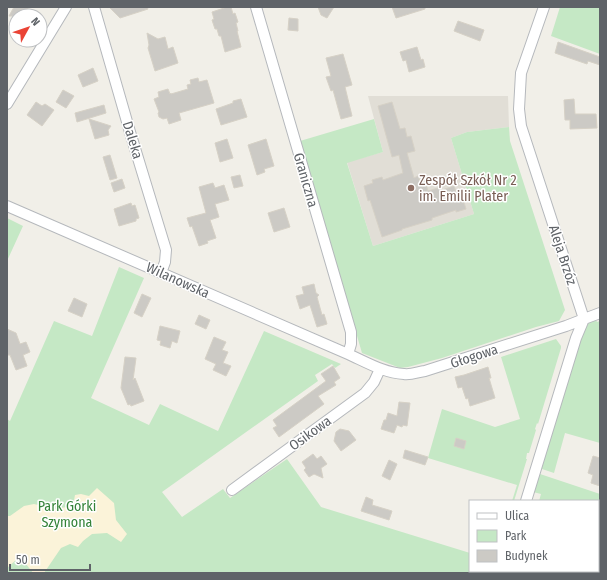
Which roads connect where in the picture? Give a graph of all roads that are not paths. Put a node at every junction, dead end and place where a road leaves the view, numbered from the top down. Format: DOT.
graph roads {
  1 [pos="66,7"];
  2 [pos="94,7"];
  3 [pos="256,7"];
  4 [pos="544,7"];
  5 [pos="7,104"];
  6 [pos="7,206"];
  7 [pos="161,273"];
  8 [pos="600,313"];
  9 [pos="584,319"];
  10 [pos="348,354"];
  11 [pos="380,369"];
  12 [pos="232,490"];
  13 [pos="526,500"];
  1 -- 5 [label="street"];
  2 -- 7 [label="street, Daleka"];
  3 -- 10 [label="street, Graniczna"];
  4 -- 9 [label="street, Aleja Brzóz"];
  6 -- 7 [label="street, Wilanowska"];
  7 -- 10 [label="street, Wilanowska"];
  8 -- 9 [label="street, Głogowa"];
  9 -- 11 [label="street, Głogowa"];
  9 -- 13 [label="street"];
  10 -- 11 [label="street, Głogowa"];
  11 -- 12 [label="street, Osikowa"];
}
